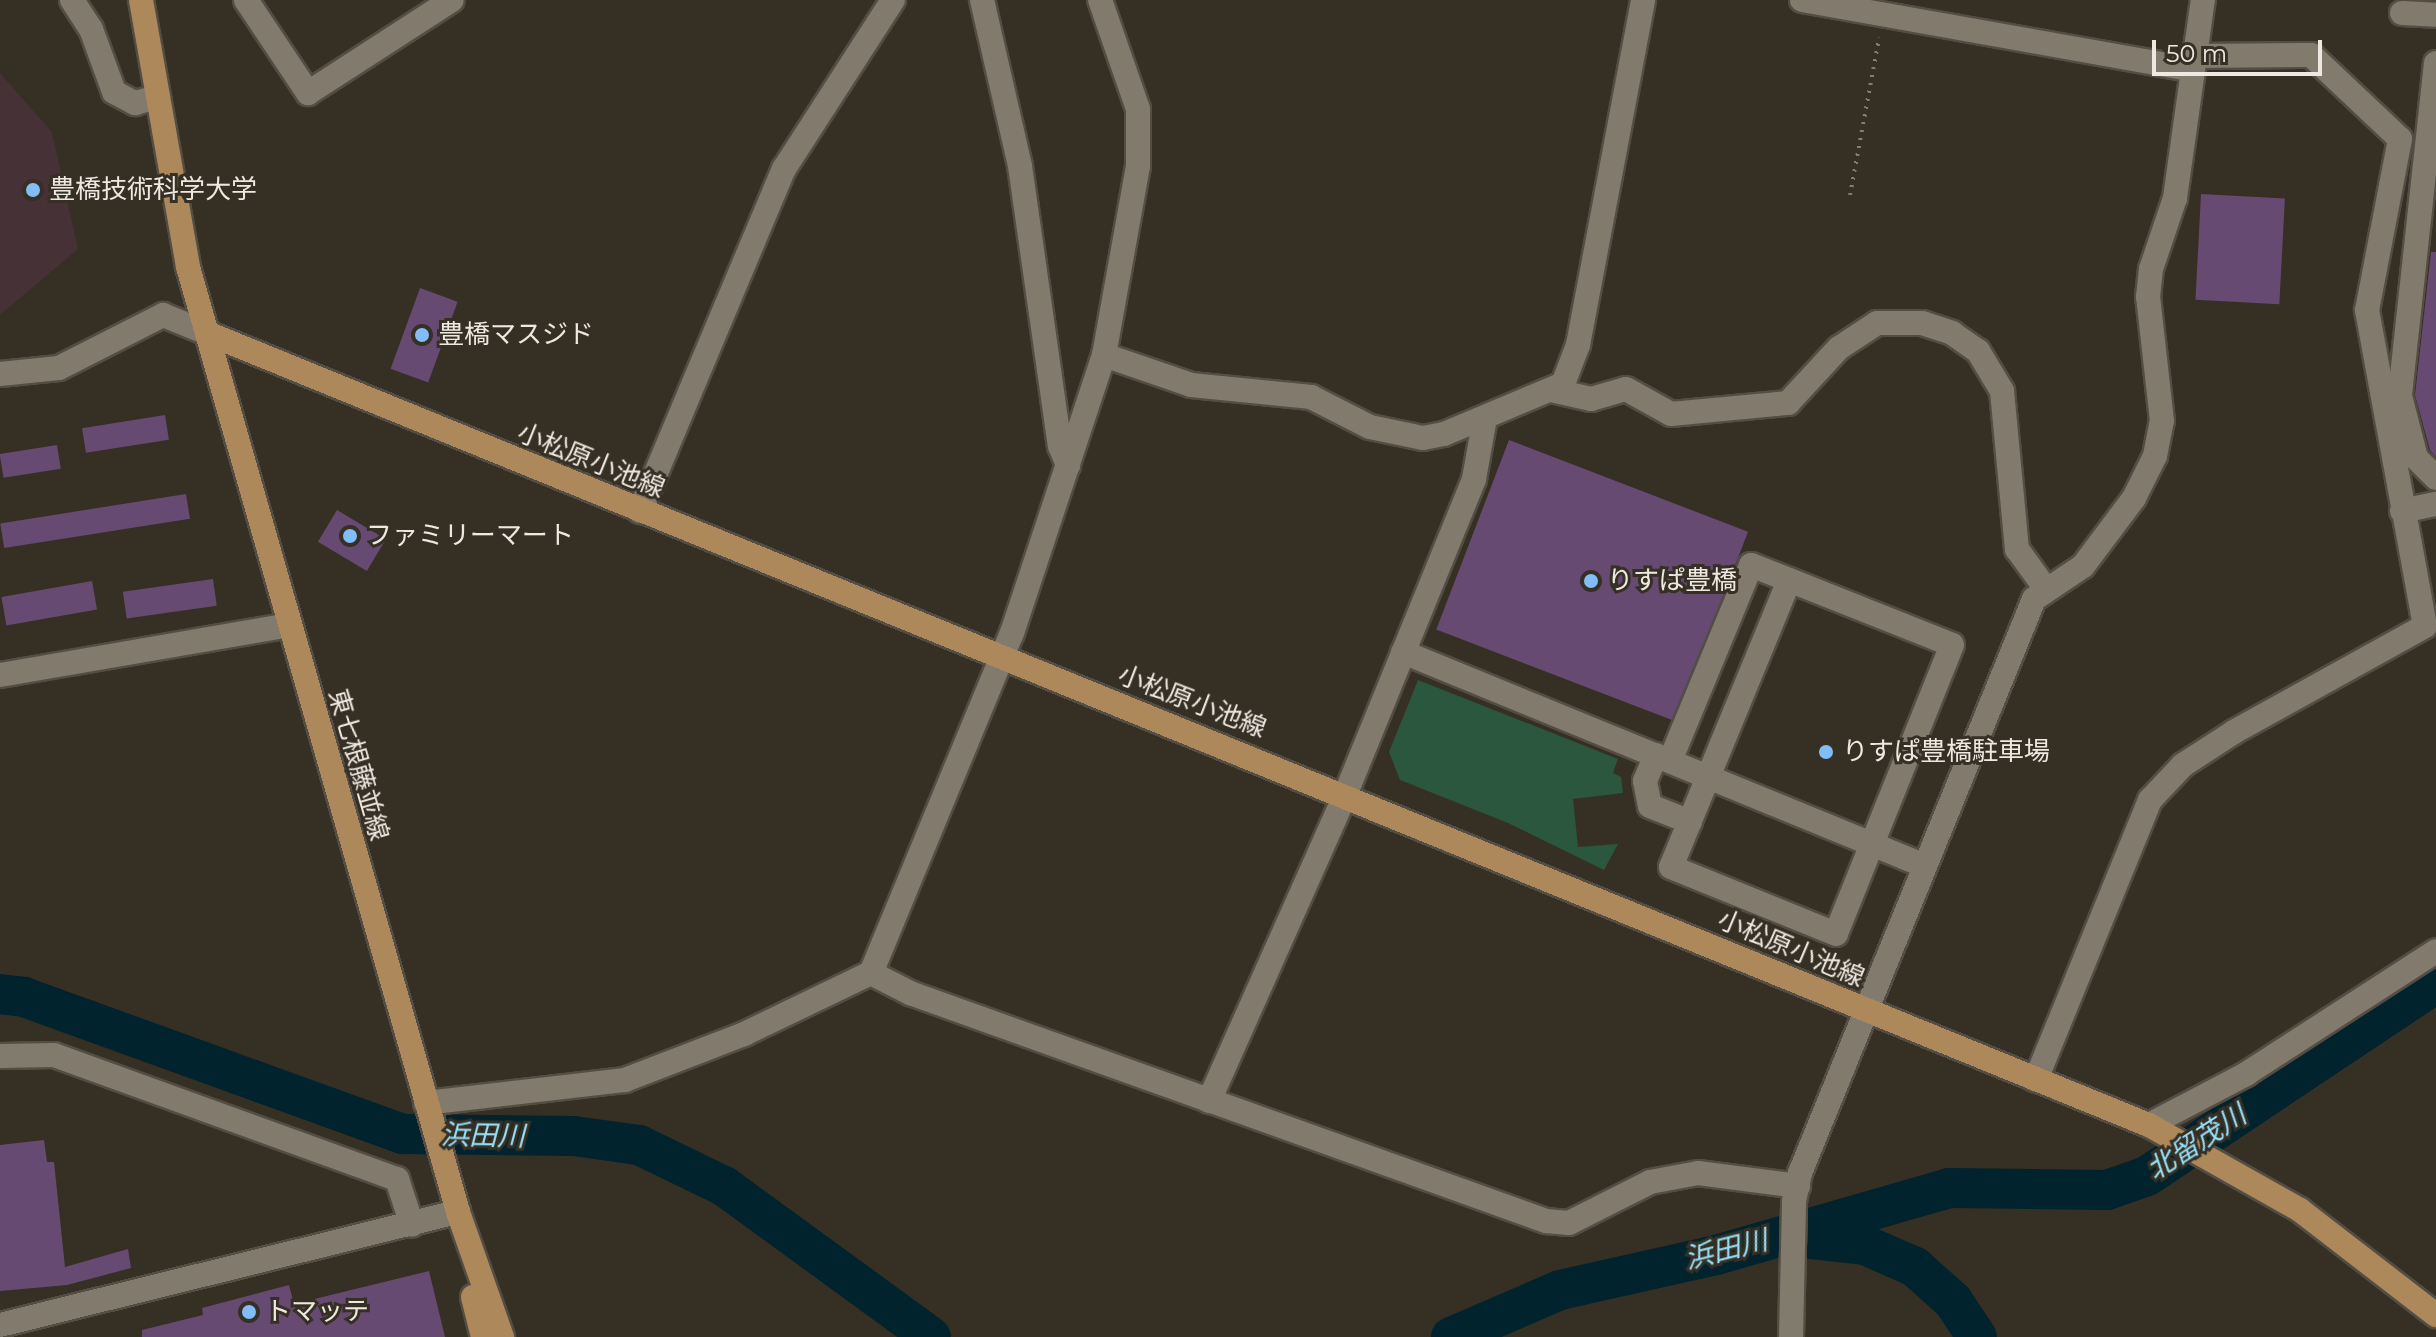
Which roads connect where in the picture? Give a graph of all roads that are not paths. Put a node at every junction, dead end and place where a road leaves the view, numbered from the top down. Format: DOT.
graph roads {
  1 [pos="72,0"];
  2 [pos="141,0"];
  3 [pos="246,0"];
  4 [pos="452,0"];
  5 [pos="893,0"];
  6 [pos="982,0"];
  7 [pos="1100,0"];
  8 [pos="1643,0"];
  9 [pos="1802,0"];
  10 [pos="2203,0"];
  11 [pos="1884,8"];
  12 [pos="2402,13"];
  13 [pos="2436,15"];
  14 [pos="2196,56"];
  15 [pos="2436,63"];
  16 [pos="158,97"];
  17 [pos="2433,99"];
  18 [pos="207,333"];
  19 [pos="1104,355"];
  20 [pos="0,374"];
  21 [pos="1551,390"];
  22 [pos="1485,418"];
  23 [pos="1068,465"];
  24 [pos="2436,478"];
  25 [pos="2436,504"];
  26 [pos="640,511"];
  27 [pos="2402,511"];
  28 [pos="1789,580"];
  29 [pos="2046,589"];
  30 [pos="2432,623"];
  31 [pos="289,625"];
  32 [pos="1403,652"];
  33 [pos="1001,657"];
  34 [pos="0,675"];
  35 [pos="1663,758"];
  36 [pos="1708,777"];
  37 [pos="1346,793"];
  38 [pos="1690,822"];
  39 [pos="1873,844"];
  40 [pos="1925,866"];
  41 [pos="2436,951"];
  42 [pos="871,973"];
  43 [pos="1866,1011"];
  44 [pos="0,1056"];
  45 [pos="2036,1080"];
  46 [pos="1209,1101"];
  47 [pos="426,1103"];
  48 [pos="2156,1129"];
  49 [pos="1796,1194"];
  50 [pos="458,1212"];
  51 [pos="412,1225"];
  52 [pos="2436,1315"];
  53 [pos="0,1325"];
  54 [pos="483,1337"];
  55 [pos="502,1337"];
  56 [pos="1791,1337"];
  1 -- 16 [label="street"];
  2 -- 16 [label="main road"];
  3 -- 4 [label="street"];
  5 -- 26 [label="street"];
  6 -- 23 [label="street"];
  7 -- 19 [label="street"];
  8 -- 21 [label="street"];
  9 -- 11 [label="street"];
  10 -- 14 [label="street"];
  11 -- 14 [label="street"];
  12 -- 13 [label="street"];
  14 -- 27 [label="street"];
  14 -- 29 [label="street"];
  15 -- 17 [label="street"];
  16 -- 18 [label="main road"];
  17 -- 24 [label="street"];
  18 -- 20 [label="street"];
  18 -- 26 [label="main road, 小松原小池線"];
  18 -- 31 [label="main road, 東七根藤並線"];
  19 -- 22 [label="street"];
  19 -- 23 [label="street"];
  21 -- 22 [label="street"];
  21 -- 29 [label="street"];
  22 -- 32 [label="street"];
  23 -- 33 [label="street"];
  25 -- 27 [label="street"];
  26 -- 33 [label="main road, 小松原小池線"];
  27 -- 30 [label="street"];
  28 -- 35 [label="street"];
  28 -- 36 [label="street"];
  28 -- 39 [label="street"];
  29 -- 40 [label="street"];
  30 -- 45 [label="street"];
  31 -- 34 [label="street"];
  31 -- 47 [label="main road, 東七根藤並線"];
  32 -- 35 [label="street"];
  32 -- 37 [label="street"];
  33 -- 37 [label="main road, 小松原小池線"];
  33 -- 42 [label="street"];
  35 -- 36 [label="street"];
  35 -- 38 [label="street"];
  36 -- 38 [label="street"];
  36 -- 39 [label="street"];
  37 -- 43 [label="main road, 小松原小池線"];
  37 -- 46 [label="street"];
  38 -- 39 [label="street"];
  39 -- 40 [label="street"];
  40 -- 43 [label="street"];
  41 -- 48 [label="street"];
  42 -- 46 [label="street"];
  42 -- 47 [label="street"];
  43 -- 45 [label="main road, 小松原小池線"];
  43 -- 49 [label="street"];
  44 -- 51 [label="street"];
  45 -- 48 [label="main road, 小松原小池線"];
  46 -- 49 [label="street"];
  47 -- 50 [label="main road, 東七根藤並線"];
  48 -- 52 [label="main road, 小松原小池線"];
  49 -- 56 [label="street"];
  50 -- 51 [label="street"];
  50 -- 54 [label="main road, 東七根藤並線"];
  50 -- 55 [label="main road, 東七根藤並線"];
  51 -- 53 [label="street"];
}
